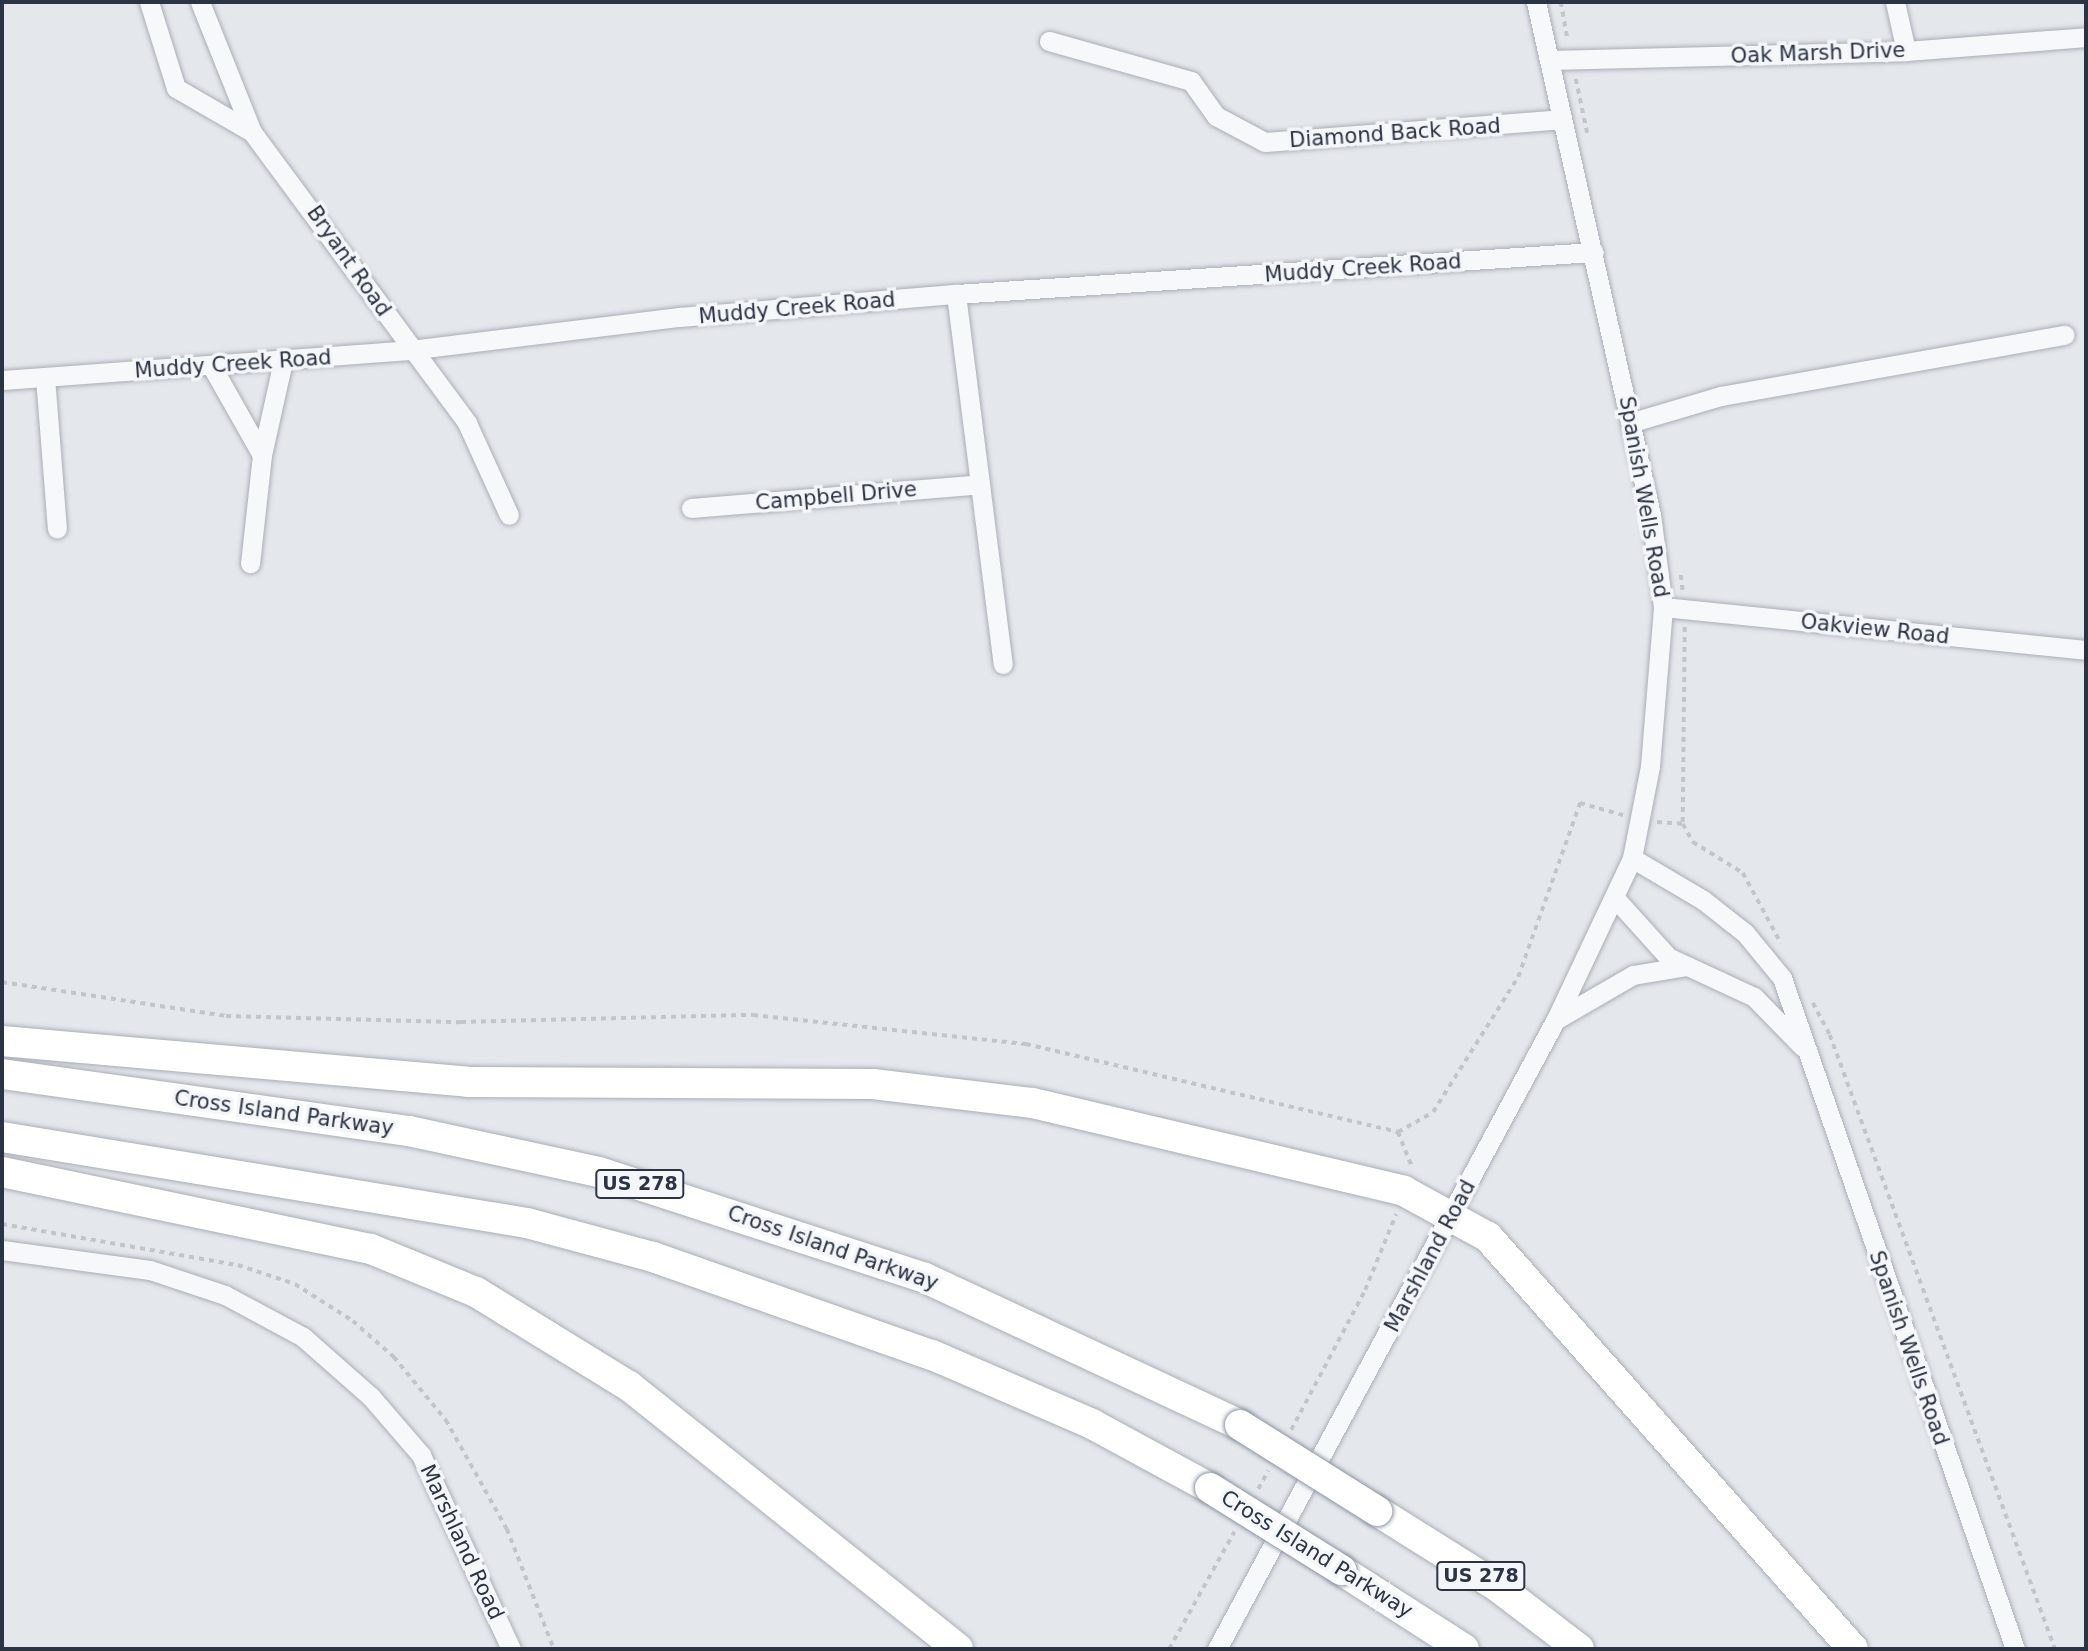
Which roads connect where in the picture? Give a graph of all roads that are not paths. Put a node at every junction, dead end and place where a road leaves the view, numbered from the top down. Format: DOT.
graph roads {
  1 [pos="149,2"];
  2 [pos="200,2"];
  3 [pos="1536,2"];
  4 [pos="1895,2"];
  5 [pos="2086,37"];
  6 [pos="1049,41"];
  7 [pos="1906,51"];
  8 [pos="1549,60"];
  9 [pos="1561,119"];
  10 [pos="252,132"];
  11 [pos="1594,253"];
  12 [pos="956,294"];
  13 [pos="2065,335"];
  14 [pos="410,350"];
  15 [pos="283,361"];
  16 [pos="211,365"];
  17 [pos="45,377"];
  18 [pos="2,380"];
  19 [pos="1633,422"];
  20 [pos="262,454"];
  21 [pos="980,484"];
  22 [pos="691,508"];
  23 [pos="509,515"];
  24 [pos="57,529"];
  25 [pos="250,563"];
  26 [pos="1663,607"];
  27 [pos="2086,650"];
  28 [pos="1003,664"];
  29 [pos="1632,858"];
  30 [pos="1614,897"];
  31 [pos="1687,966"];
  32 [pos="1556,1019"];
  33 [pos="2,1041"];
  34 [pos="1803,1047"];
  35 [pos="2,1074"];
  36 [pos="2,1137"];
  37 [pos="2,1172"];
  38 [pos="1452,1215"];
  39 [pos="2,1250"];
  40 [pos="511,1649"];
  41 [pos="958,1649"];
  42 [pos="1217,1649"];
  43 [pos="1464,1649"];
  44 [pos="1579,1649"];
  45 [pos="1853,1649"];
  46 [pos="2015,1649"];
  1 -- 10 [label="street"];
  2 -- 10 [label="street, Bryant Road"];
  3 -- 8 [label="street, Spanish Wells Road"];
  4 -- 7 [label="street"];
  5 -- 7 [label="street, Oak Marsh Drive"];
  6 -- 9 [label="street, Diamond Back Road"];
  7 -- 8 [label="street, Oak Marsh Drive"];
  8 -- 9 [label="street, Spanish Wells Road"];
  9 -- 11 [label="street, Spanish Wells Road"];
  10 -- 14 [label="street, Bryant Road"];
  11 -- 12 [label="street, Muddy Creek Road"];
  11 -- 19 [label="street, Spanish Wells Road"];
  12 -- 14 [label="street, Muddy Creek Road"];
  12 -- 21 [label="street"];
  13 -- 19 [label="street"];
  14 -- 15 [label="street, Muddy Creek Road"];
  14 -- 23 [label="street, Bryant Road"];
  15 -- 16 [label="street, Muddy Creek Road"];
  15 -- 20 [label="street"];
  16 -- 17 [label="street, Muddy Creek Road"];
  16 -- 20 [label="street"];
  17 -- 18 [label="street, Muddy Creek Road"];
  17 -- 24 [label="street"];
  19 -- 26 [label="street, Spanish Wells Road"];
  20 -- 25 [label="street"];
  21 -- 22 [label="street, Campbell Drive"];
  21 -- 28 [label="street"];
  26 -- 27 [label="street, Oakview Road"];
  26 -- 29 [label="street, Spanish Wells Road"];
  29 -- 30 [label="street, Marshland Road"];
  29 -- 34 [label="street, Spanish Wells Road"];
  30 -- 31 [label="street, Spanish Wells Road"];
  30 -- 32 [label="street, Marshland Road"];
  31 -- 32 [label="street"];
  31 -- 34 [label="street, Spanish Wells Road"];
  32 -- 38 [label="street, Marshland Road"];
  33 -- 38 [label="highway"];
  34 -- 46 [label="street, Spanish Wells Road"];
  35 -- 44 [label="highway, Cross Island Parkway / US 278, bridge"];
  36 -- 43 [label="highway, Cross Island Parkway / US 278, bridge"];
  37 -- 41 [label="highway"];
  38 -- 42 [label="street, Marshland Road"];
  38 -- 45 [label="highway"];
  39 -- 40 [label="street, Marshland Road"];
}
